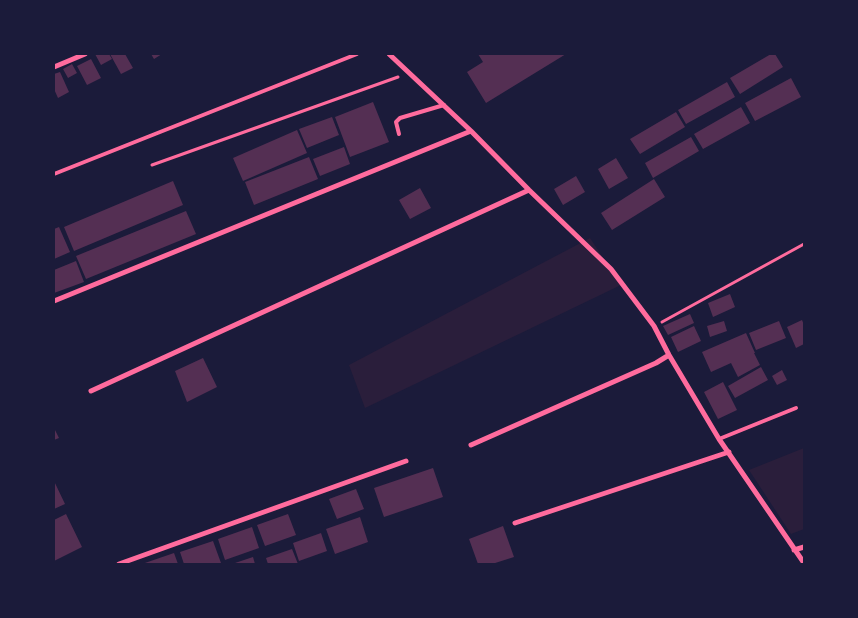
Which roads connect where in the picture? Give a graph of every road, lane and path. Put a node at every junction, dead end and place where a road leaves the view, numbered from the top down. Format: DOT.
graph roads {
  1 [pos="85,54"];
  2 [pos="358,54"];
  3 [pos="389,54"];
  4 [pos="54,67"];
  5 [pos="410,72"];
  6 [pos="444,105"];
  7 [pos="472,131"];
  8 [pos="399,134"];
  9 [pos="152,165"];
  10 [pos="54,174"];
  11 [pos="529,190"];
  12 [pos="804,244"];
  13 [pos="54,301"];
  14 [pos="654,326"];
  15 [pos="669,355"];
  16 [pos="91,391"];
  17 [pos="796,408"];
  18 [pos="719,439"];
  19 [pos="471,445"];
  20 [pos="729,452"];
  21 [pos="406,461"];
  22 [pos="515,523"];
  23 [pos="804,547"];
  24 [pos="794,550"];
  25 [pos="804,563"];
  26 [pos="119,564"];
  1 -- 4 [label="street"];
  2 -- 10 [label="lane"];
  3 -- 5 [label="street"];
  5 -- 6 [label="street"];
  5 -- 9 [label="path"];
  6 -- 7 [label="street"];
  6 -- 8 [label="lane"];
  7 -- 11 [label="street"];
  7 -- 13 [label="street"];
  11 -- 14 [label="street"];
  11 -- 16 [label="street"];
  12 -- 14 [label="path"];
  14 -- 15 [label="street"];
  15 -- 18 [label="street"];
  15 -- 19 [label="street"];
  17 -- 18 [label="lane"];
  18 -- 20 [label="street"];
  20 -- 22 [label="street"];
  20 -- 24 [label="street"];
  21 -- 26 [label="street"];
  23 -- 24 [label="street"];
  24 -- 25 [label="street"];
}
